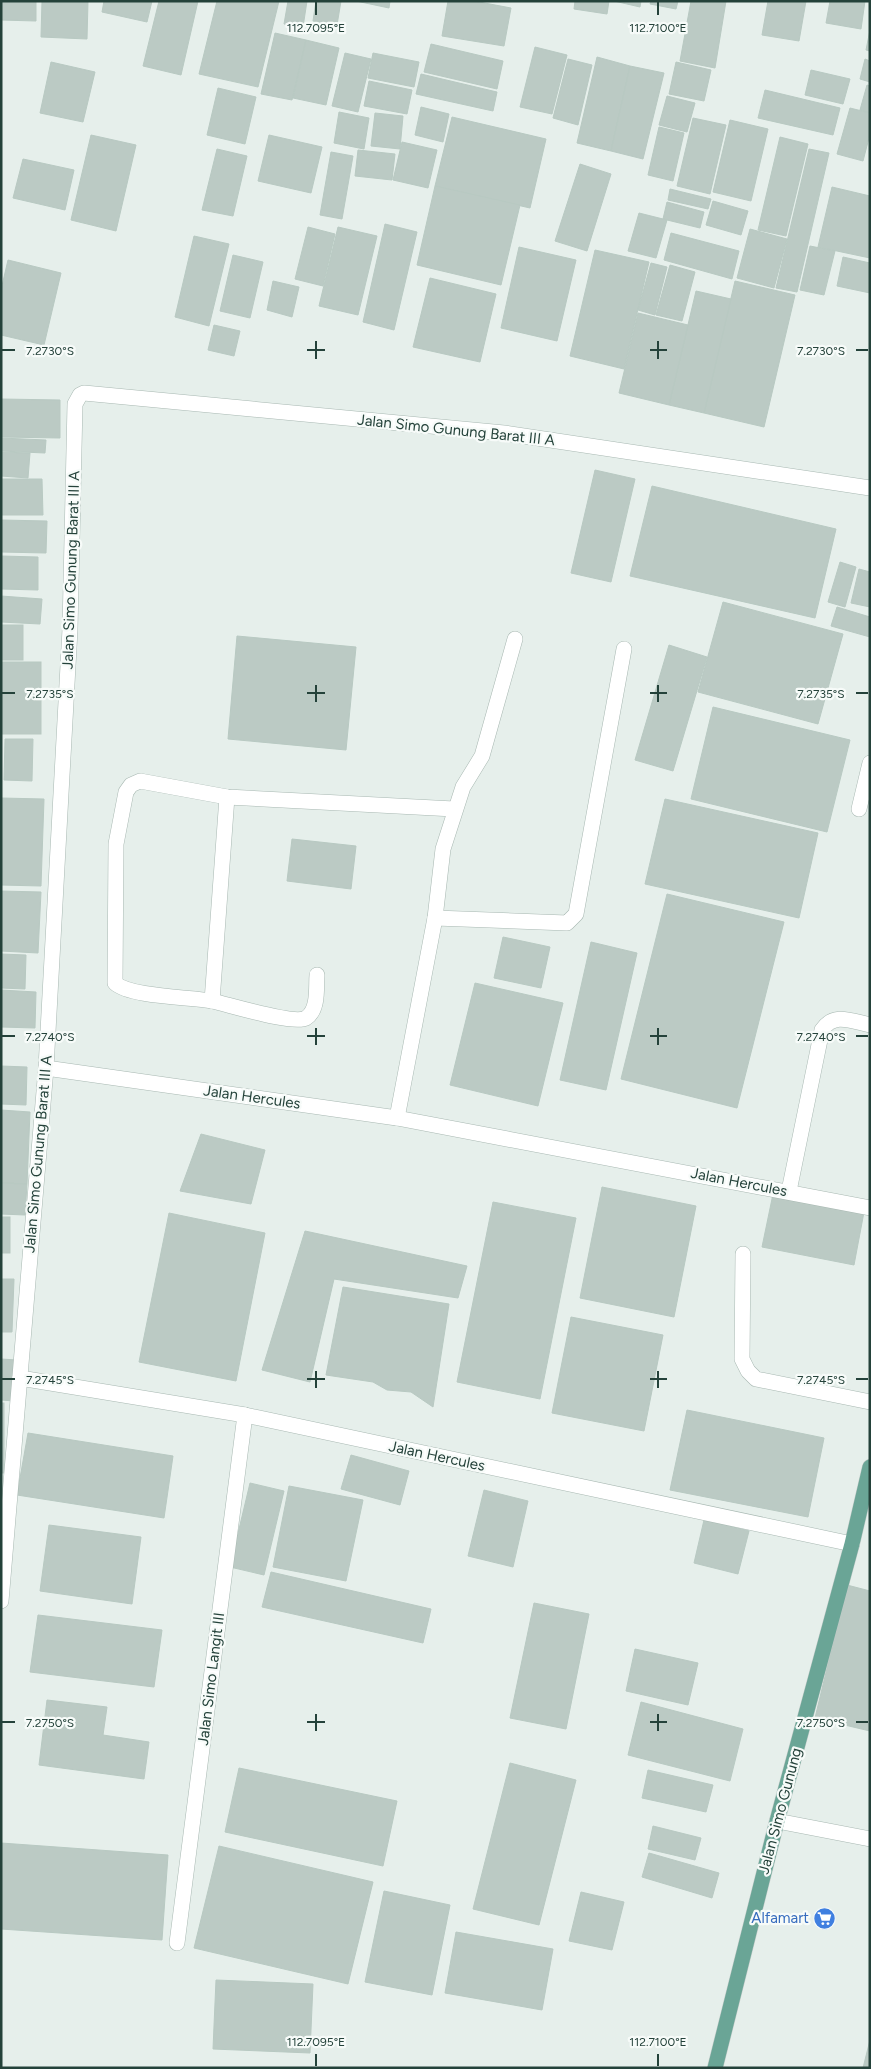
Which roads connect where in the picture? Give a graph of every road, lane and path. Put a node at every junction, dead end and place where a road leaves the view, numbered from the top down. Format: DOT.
graph roads {
  1 [pos="870,488"];
  2 [pos="515,639"];
  3 [pos="624,649"];
  4 [pos="870,763"];
  5 [pos="227,797"];
  6 [pos="454,809"];
  7 [pos="859,809"];
  8 [pos="435,918"];
  9 [pos="317,975"];
  10 [pos="212,1001"];
  11 [pos="870,1025"];
  12 [pos="46,1068"];
  13 [pos="398,1118"];
  14 [pos="789,1191"];
  15 [pos="870,1208"];
  16 [pos="743,1254"];
  17 [pos="20,1378"];
  18 [pos="870,1402"];
  19 [pos="245,1415"];
  20 [pos="870,1467"];
  21 [pos="852,1544"];
  22 [pos="1,1601"];
  23 [pos="777,1821"];
  24 [pos="870,1839"];
  25 [pos="177,1943"];
  26 [pos="715,2068"];
  1 -- 12 [label="street, Jalan Simo Gunung Barat III A"];
  2 -- 6 [label="street"];
  3 -- 8 [label="street"];
  4 -- 7 [label="street"];
  5 -- 6 [label="street"];
  5 -- 10 [label="street"];
  5 -- 10 [label="street"];
  6 -- 8 [label="street"];
  8 -- 13 [label="street"];
  9 -- 10 [label="street"];
  11 -- 14 [label="street"];
  12 -- 13 [label="street, Jalan Hercules"];
  12 -- 17 [label="street, Jalan Simo Gunung Barat III A"];
  13 -- 14 [label="street, Jalan Hercules"];
  14 -- 15 [label="street, Jalan Hercules"];
  16 -- 18 [label="street"];
  17 -- 19 [label="street, Jalan Hercules"];
  17 -- 22 [label="street, Jalan Simo Gunung Barat III A"];
  19 -- 21 [label="street, Jalan Hercules"];
  19 -- 25 [label="street, Jalan Simo Langit III"];
  20 -- 21 [label="main road, Jalan Simo Gunung"];
  21 -- 23 [label="main road, Jalan Simo Gunung"];
  23 -- 24 [label="street"];
  23 -- 26 [label="main road, Jalan Simo Gunung"];
}
